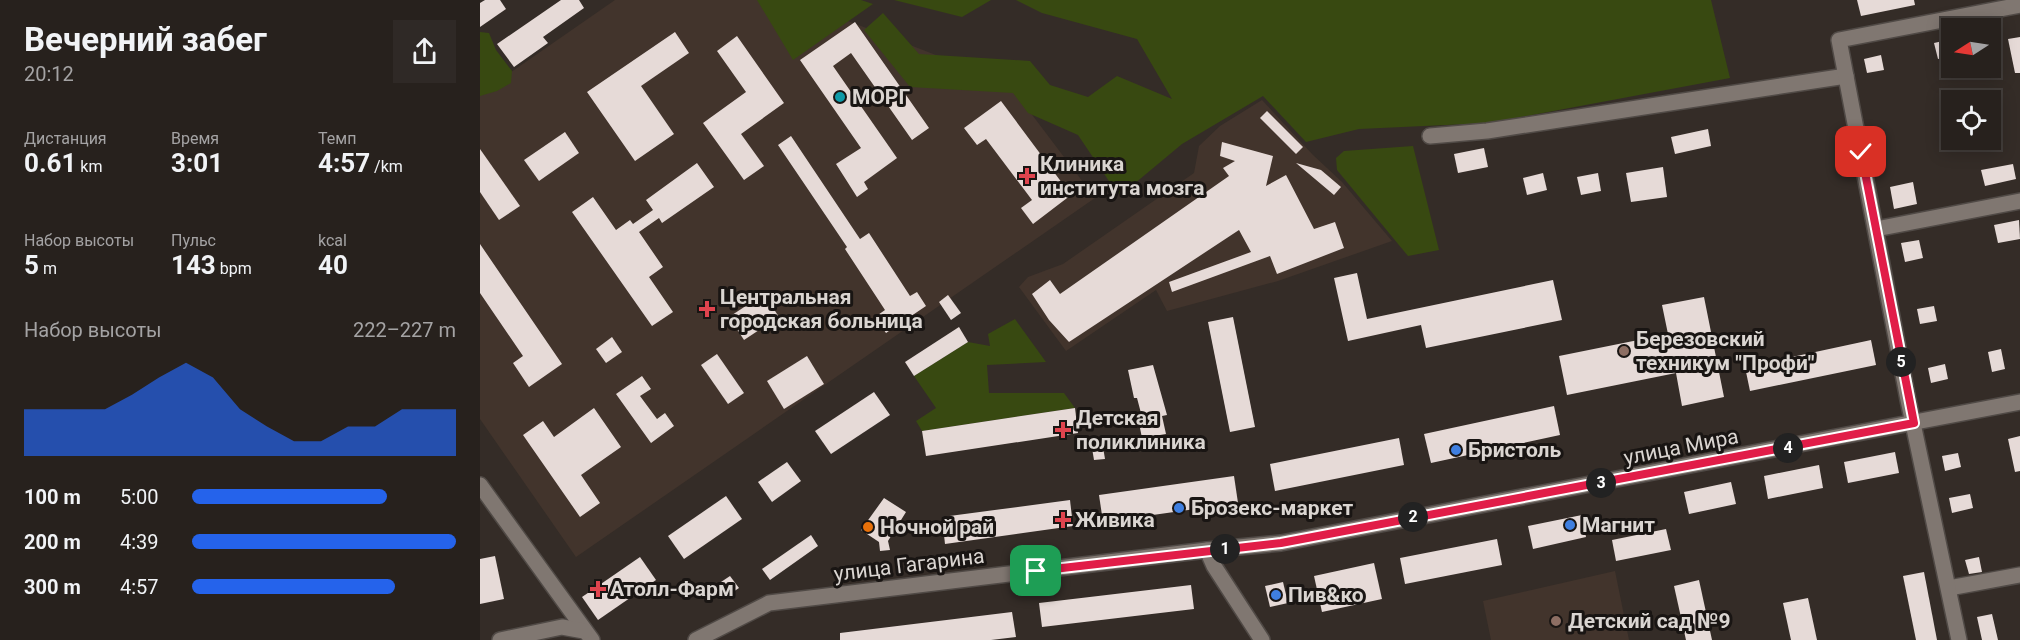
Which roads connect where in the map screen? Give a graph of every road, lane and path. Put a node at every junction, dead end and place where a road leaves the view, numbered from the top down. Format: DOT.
graph roads {
  1 [pos="2020,5"];
  2 [pos="1846,76"];
  3 [pos="1430,136"];
  4 [pos="2020,201"];
  5 [pos="1876,229"];
  6 [pos="2020,402"];
  7 [pos="1914,423"];
  8 [pos="480,485"];
  9 [pos="1207,550"];
  10 [pos="2020,575"];
  11 [pos="1949,588"];
  12 [pos="588,635"];
  13 [pos="500,640"];
  14 [pos="696,640"];
  15 [pos="1262,640"];
  16 [pos="1959,640"];
  1 -- 2 [label="street"];
  2 -- 3 [label="street"];
  2 -- 5 [label="street"];
  4 -- 5 [label="street"];
  5 -- 7 [label="street"];
  6 -- 7 [label="street, улица Мира"];
  7 -- 9 [label="street, улица Мира"];
  7 -- 11 [label="street"];
  8 -- 12 [label="street"];
  9 -- 14 [label="street, улица Гагарина"];
  9 -- 15 [label="street"];
  10 -- 11 [label="street"];
  11 -- 16 [label="street"];
  12 -- 13 [label="street"];
}
